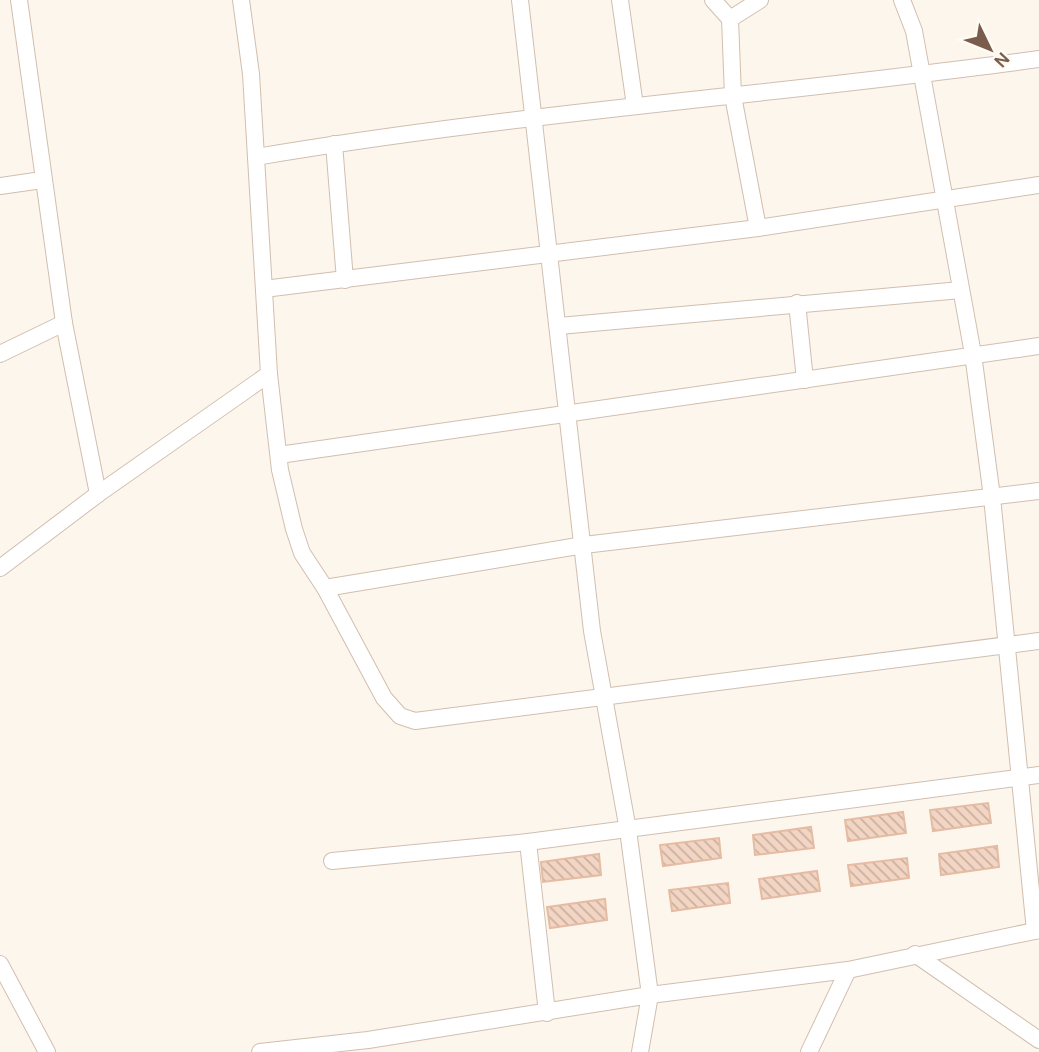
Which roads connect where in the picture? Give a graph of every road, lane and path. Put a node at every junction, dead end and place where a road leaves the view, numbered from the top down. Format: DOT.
graph roads {
  1 [pos="19,0"];
  2 [pos="244,0"];
  3 [pos="520,0"];
  4 [pos="620,0"];
  5 [pos="713,0"];
  6 [pos="760,0"];
  7 [pos="902,0"];
  8 [pos="730,19"];
  9 [pos="1039,59"];
  10 [pos="921,75"];
  11 [pos="733,96"];
  12 [pos="635,106"];
  13 [pos="532,119"];
  14 [pos="334,144"];
  15 [pos="256,157"];
  16 [pos="42,180"];
  17 [pos="0,186"];
  18 [pos="1039,186"];
  19 [pos="943,198"];
  20 [pos="758,228"];
  21 [pos="550,255"];
  22 [pos="345,280"];
  23 [pos="264,289"];
  24 [pos="961,290"];
  25 [pos="797,303"];
  26 [pos="64,323"];
  27 [pos="559,327"];
  28 [pos="1039,346"];
  29 [pos="0,354"];
  30 [pos="973,354"];
  31 [pos="269,374"];
  32 [pos="805,380"];
  33 [pos="568,414"];
  34 [pos="279,455"];
  35 [pos="1039,491"];
  36 [pos="98,494"];
  37 [pos="992,497"];
  38 [pos="584,545"];
  39 [pos="0,568"];
  40 [pos="325,588"];
  41 [pos="1039,641"];
  42 [pos="1006,645"];
  43 [pos="604,695"];
  44 [pos="1039,775"];
  45 [pos="1020,777"];
  46 [pos="628,830"];
  47 [pos="528,842"];
  48 [pos="331,861"];
  49 [pos="1037,930"];
  50 [pos="915,954"];
  51 [pos="0,964"];
  52 [pos="848,970"];
  53 [pos="650,995"];
  54 [pos="547,1013"];
  55 [pos="1039,1040"];
  56 [pos="368,1046"];
  57 [pos="47,1052"];
  58 [pos="260,1052"];
  59 [pos="640,1052"];
  60 [pos="809,1052"];
  1 -- 16 [label="street"];
  2 -- 15 [label="street"];
  3 -- 13 [label="street"];
  4 -- 12 [label="street"];
  5 -- 8 [label="street"];
  6 -- 8 [label="street"];
  7 -- 10 [label="street"];
  8 -- 11 [label="street"];
  9 -- 10 [label="street"];
  10 -- 11 [label="street"];
  10 -- 19 [label="street"];
  11 -- 12 [label="street"];
  11 -- 20 [label="street"];
  12 -- 13 [label="street"];
  13 -- 14 [label="street"];
  13 -- 21 [label="street"];
  14 -- 15 [label="street"];
  14 -- 22 [label="street"];
  15 -- 23 [label="street"];
  16 -- 17 [label="street"];
  16 -- 26 [label="street"];
  18 -- 19 [label="street"];
  19 -- 20 [label="street"];
  19 -- 24 [label="street"];
  20 -- 21 [label="street"];
  21 -- 22 [label="street"];
  21 -- 27 [label="street"];
  22 -- 23 [label="street"];
  23 -- 31 [label="street"];
  24 -- 25 [label="street"];
  24 -- 30 [label="street"];
  25 -- 27 [label="street"];
  25 -- 32 [label="street"];
  26 -- 29 [label="street"];
  26 -- 36 [label="street"];
  27 -- 33 [label="street"];
  28 -- 30 [label="street"];
  30 -- 32 [label="street"];
  30 -- 37 [label="street"];
  31 -- 34 [label="street"];
  31 -- 36 [label="street"];
  32 -- 33 [label="street"];
  33 -- 34 [label="street"];
  33 -- 38 [label="street"];
  34 -- 40 [label="street"];
  35 -- 37 [label="street"];
  36 -- 39 [label="street"];
  37 -- 38 [label="street"];
  37 -- 42 [label="street"];
  38 -- 40 [label="street"];
  38 -- 43 [label="street"];
  40 -- 43 [label="street"];
  41 -- 42 [label="street"];
  42 -- 43 [label="street"];
  42 -- 45 [label="street"];
  43 -- 46 [label="street"];
  44 -- 45 [label="street"];
  45 -- 46 [label="street"];
  45 -- 49 [label="street"];
  46 -- 47 [label="street"];
  46 -- 53 [label="street"];
  47 -- 48 [label="street"];
  47 -- 54 [label="street"];
  49 -- 50 [label="street"];
  50 -- 52 [label="street"];
  50 -- 55 [label="street"];
  51 -- 57 [label="street"];
  52 -- 53 [label="street"];
  52 -- 60 [label="street"];
  53 -- 54 [label="street"];
  53 -- 59 [label="street"];
  54 -- 56 [label="street"];
  56 -- 58 [label="street"];
}
